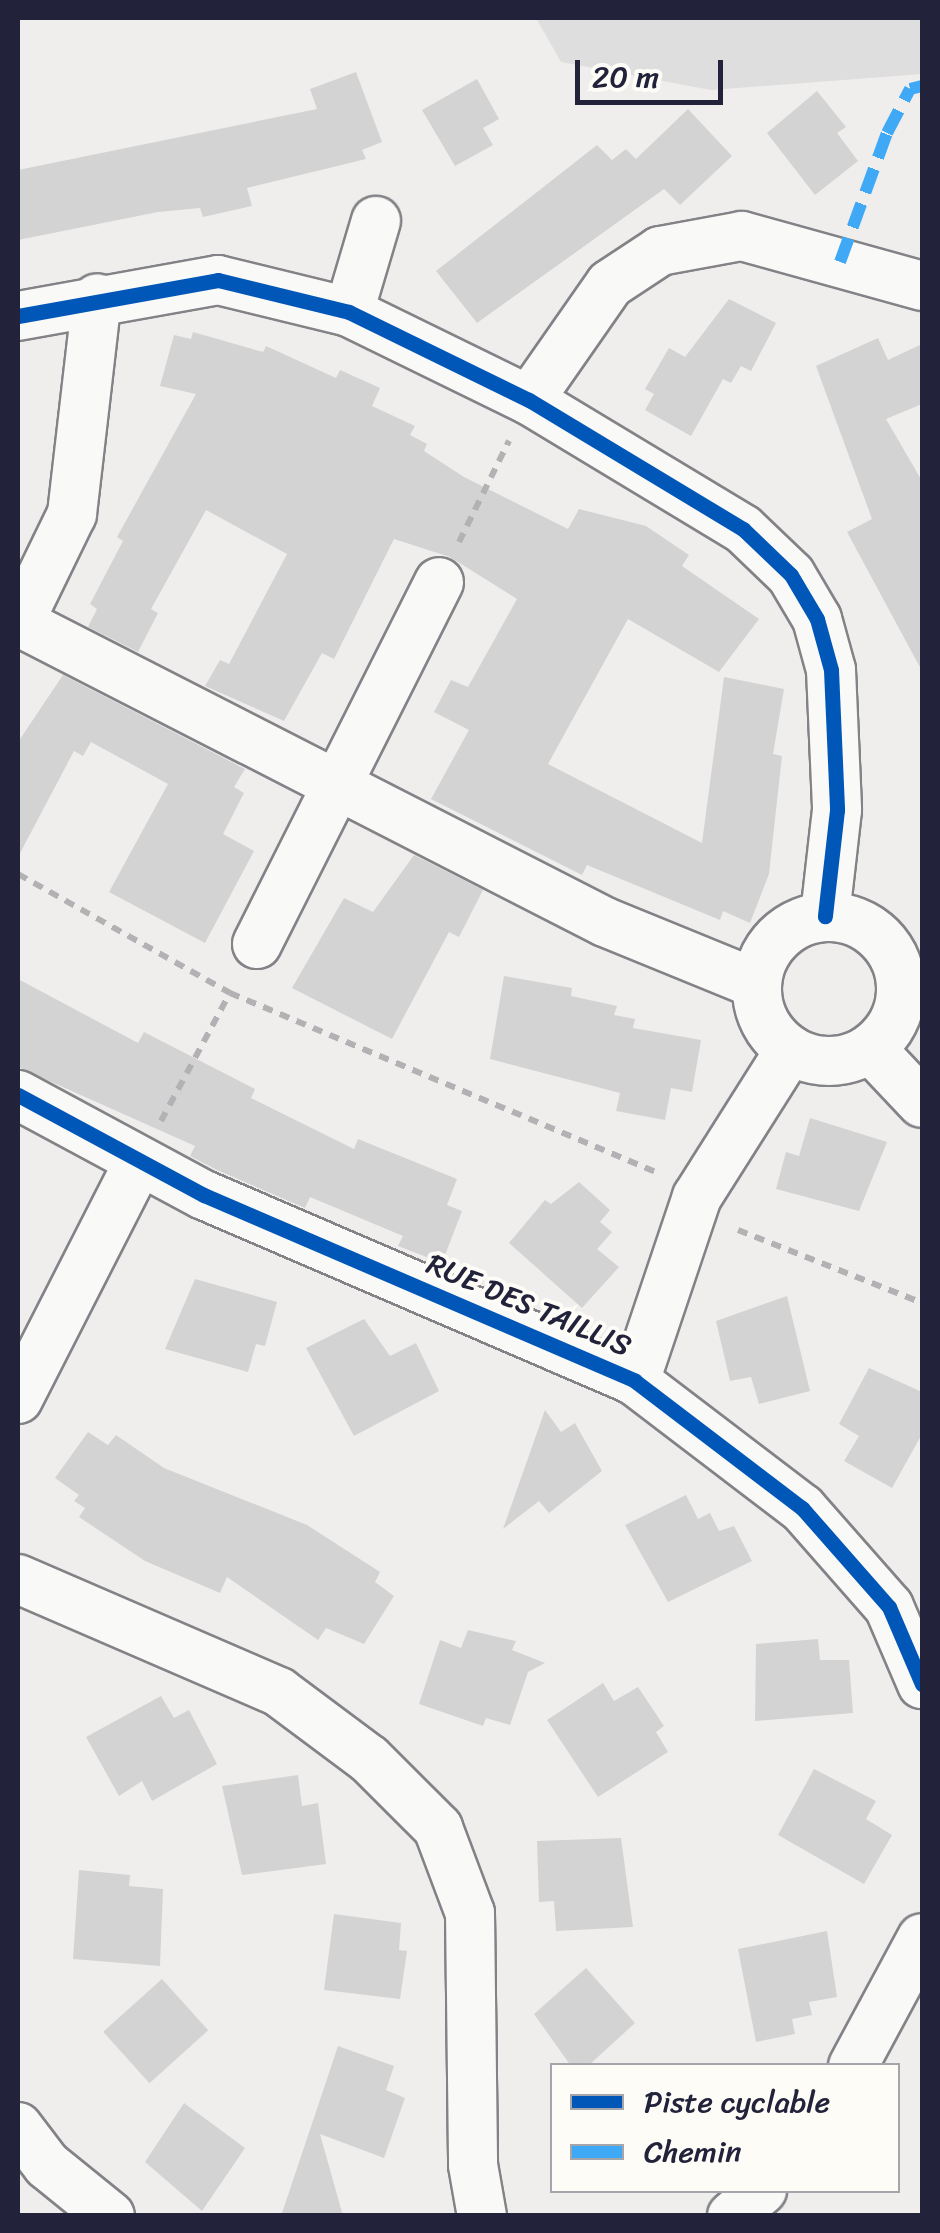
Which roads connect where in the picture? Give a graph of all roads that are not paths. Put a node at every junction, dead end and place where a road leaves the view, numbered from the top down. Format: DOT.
graph roads {
  1 [pos="376,221"];
  2 [pos="922,286"];
  3 [pos="97,298"];
  4 [pos="350,312"];
  5 [pos="18,316"];
  6 [pos="529,400"];
  7 [pos="439,582"];
  8 [pos="18,623"];
  9 [pos="336,785"];
  10 [pos="825,916"];
  11 [pos="257,944"];
  12 [pos="909,944"];
  13 [pos="757,984"];
  14 [pos="871,1049"];
  15 [pos="790,1050"];
  16 [pos="18,1095"];
  17 [pos="922,1102"];
  18 [pos="139,1162"];
  19 [pos="636,1381"];
  20 [pos="18,1400"];
  21 [pos="18,1579"];
  22 [pos="922,1684"];
  23 [pos="921,1950"];
  24 [pos="854,2063"];
  25 [pos="18,2127"];
  26 [pos="759,2193"];
  27 [pos="110,2216"];
  28 [pos="482,2216"];
  29 [pos="732,2216"];
  1 -- 4 [label="street"];
  2 -- 6 [label="street"];
  3 -- 4 [label="street"];
  3 -- 5 [label="street"];
  3 -- 8 [label="street"];
  4 -- 6 [label="street"];
  6 -- 10 [label="street"];
  7 -- 9 [label="street"];
  8 -- 9 [label="street"];
  9 -- 11 [label="street"];
  9 -- 13 [label="street"];
  10 -- 12 [label="street"];
  10 -- 13 [label="street"];
  12 -- 14 [label="street"];
  13 -- 15 [label="street"];
  14 -- 15 [label="street"];
  14 -- 17 [label="street"];
  15 -- 19 [label="street"];
  16 -- 18 [label="street, RUE DES TAILLIS"];
  18 -- 19 [label="street, RUE DES TAILLIS"];
  18 -- 20 [label="street"];
  19 -- 22 [label="street, RUE DES TAILLIS"];
  21 -- 28 [label="street"];
  23 -- 24 [label="street"];
  25 -- 27 [label="street"];
  26 -- 29 [label="street"];
}
